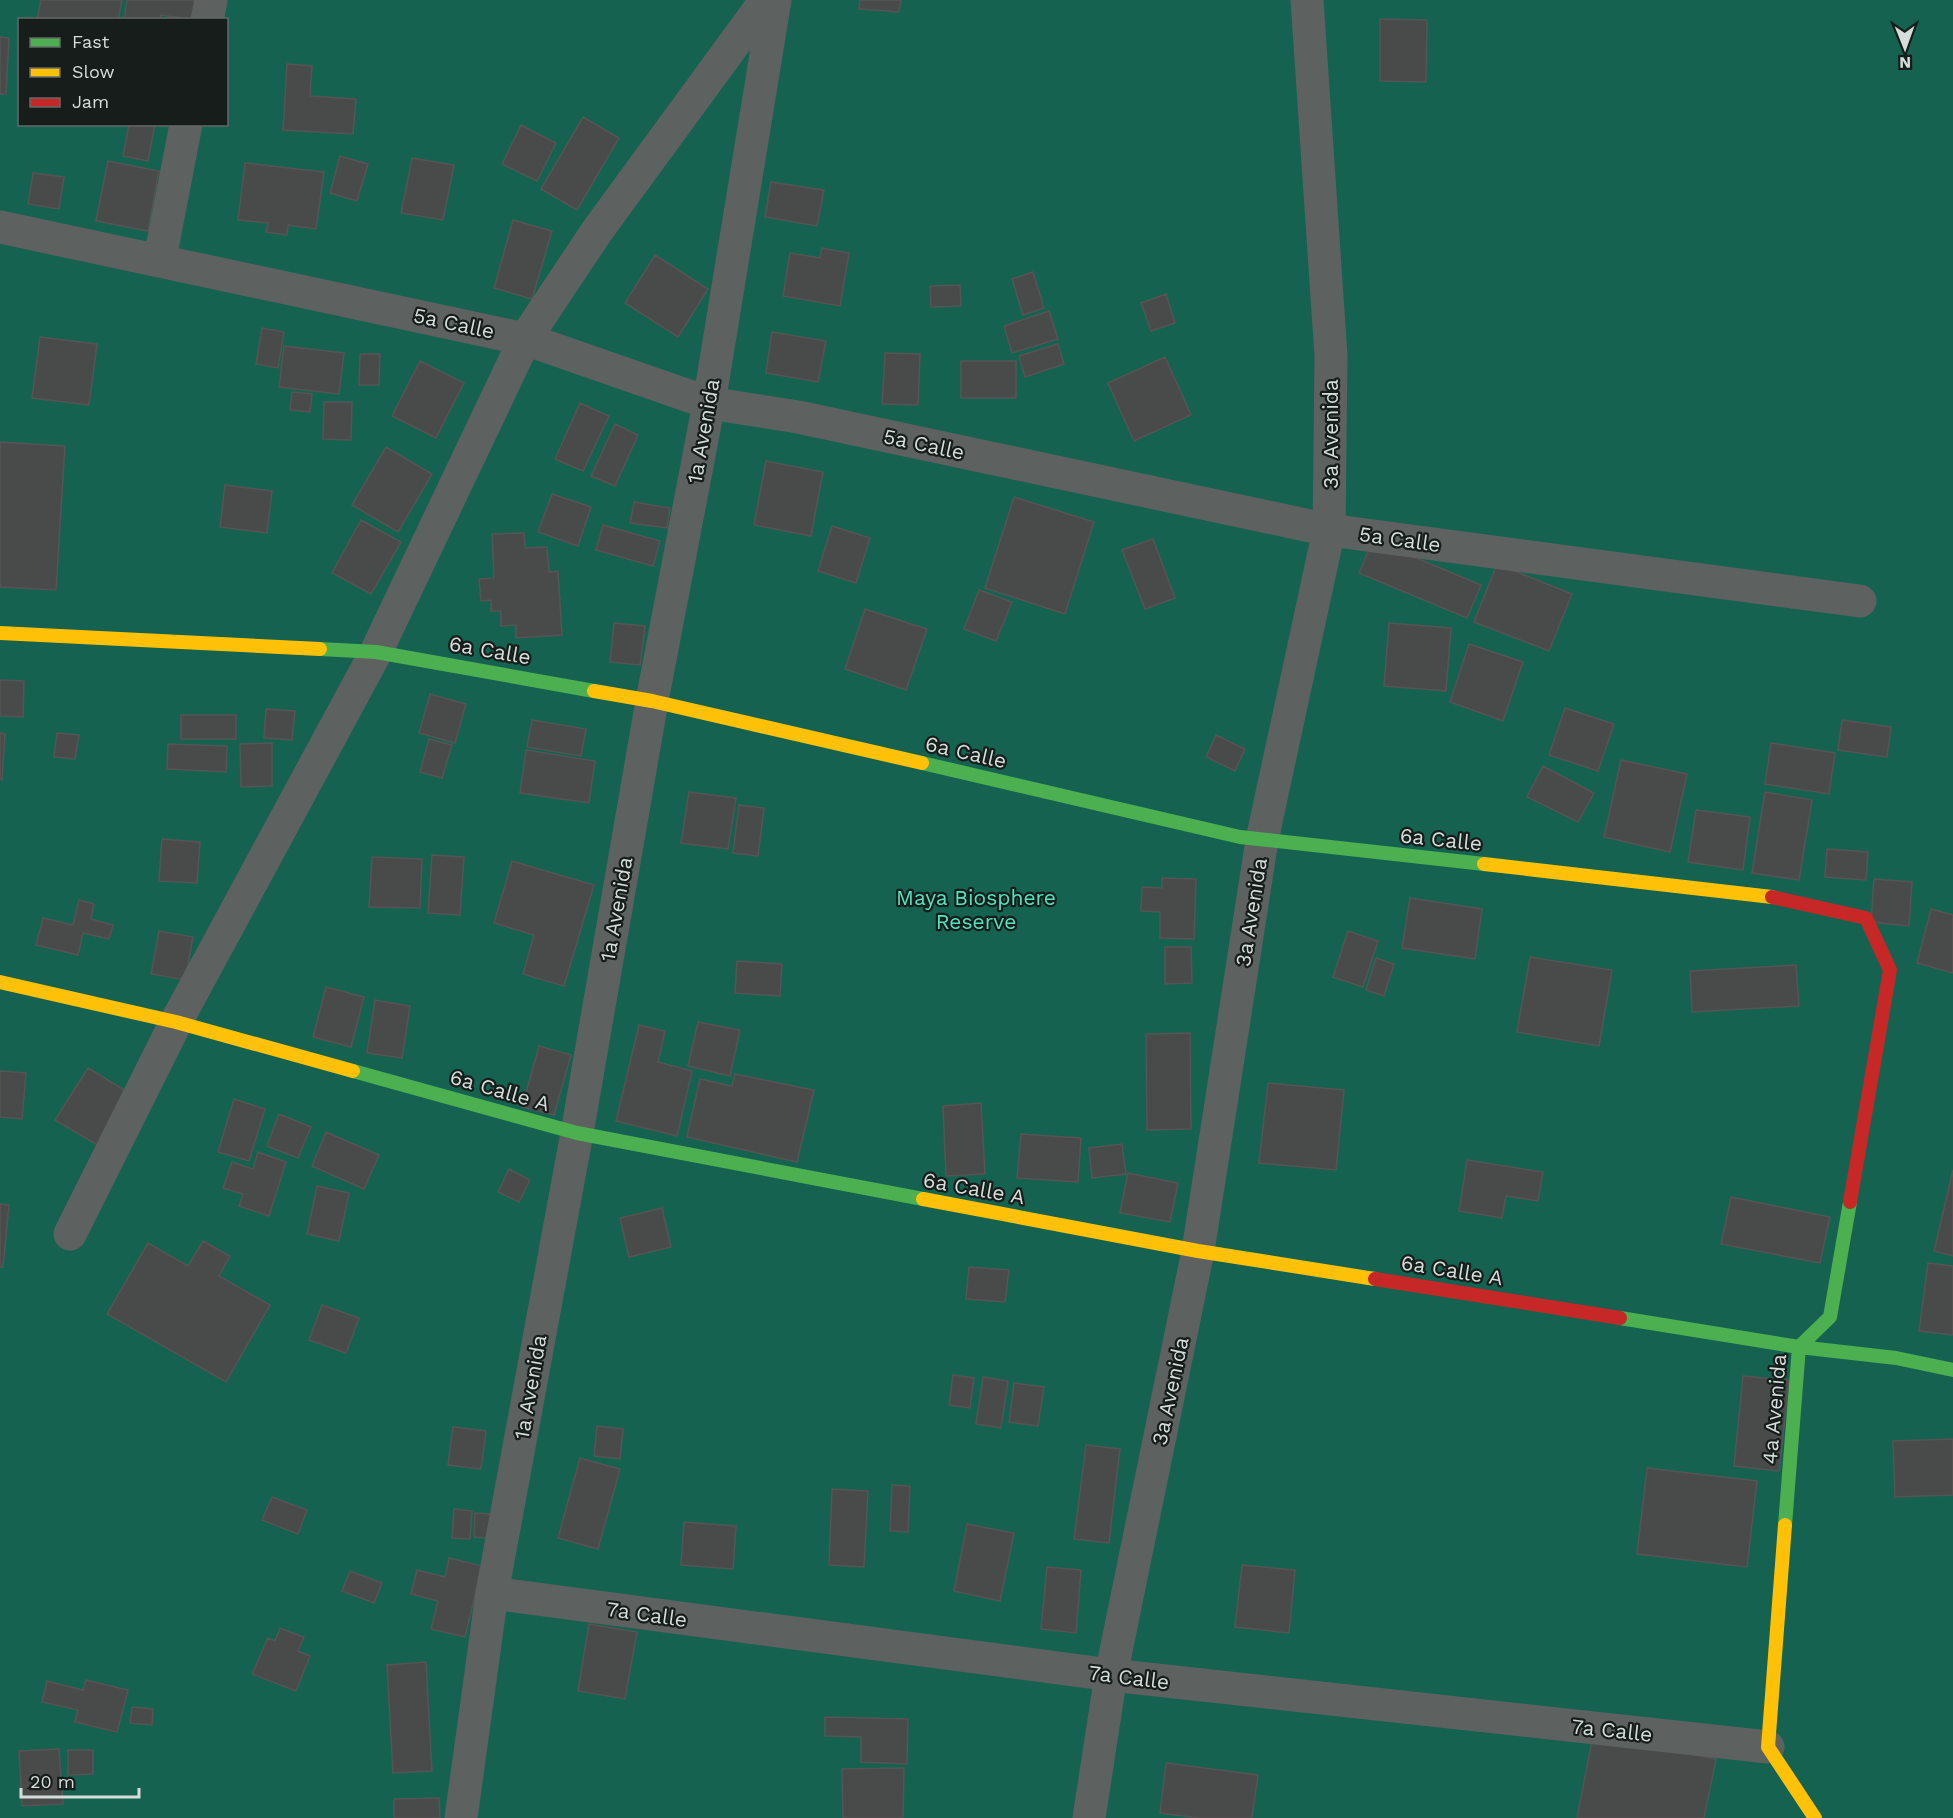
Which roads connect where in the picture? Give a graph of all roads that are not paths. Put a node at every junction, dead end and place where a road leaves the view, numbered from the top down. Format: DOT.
graph roads {
  1 [pos="211,0"];
  2 [pos="766,0"];
  3 [pos="775,0"];
  4 [pos="1308,0"];
  5 [pos="207,18"];
  6 [pos="186,126"];
  7 [pos="0,227"];
  8 [pos="160,259"];
  9 [pos="525,339"];
  10 [pos="709,403"];
  11 [pos="1329,530"];
  12 [pos="1860,601"];
  13 [pos="0,633"];
  14 [pos="376,652"];
  15 [pos="652,701"];
  16 [pos="1262,840"];
  17 [pos="1890,970"];
  18 [pos="0,982"];
  19 [pos="176,1022"];
  20 [pos="577,1133"];
  21 [pos="70,1234"];
  22 [pos="1198,1251"];
  23 [pos="1799,1347"];
  24 [pos="1953,1370"];
  25 [pos="492,1593"];
  26 [pos="1111,1675"];
  27 [pos="1768,1747"];
  28 [pos="461,1818"];
  29 [pos="1089,1818"];
  30 [pos="1815,1818"];
  1 -- 5 [label="street"];
  2 -- 9 [label="street"];
  3 -- 10 [label="street, 1a Avenida"];
  4 -- 11 [label="street, 3a Avenida"];
  6 -- 8 [label="street"];
  7 -- 8 [label="street, 5a Calle"];
  8 -- 9 [label="street, 5a Calle"];
  9 -- 10 [label="street, 5a Calle"];
  9 -- 14 [label="street"];
  10 -- 11 [label="street, 5a Calle"];
  10 -- 15 [label="street, 1a Avenida"];
  11 -- 12 [label="street, 5a Calle"];
  11 -- 16 [label="street, 3a Avenida"];
  13 -- 14 [label="street, 6a Calle"];
  14 -- 15 [label="street, 6a Calle"];
  14 -- 19 [label="street"];
  15 -- 16 [label="street, 6a Calle"];
  15 -- 20 [label="street, 1a Avenida"];
  16 -- 17 [label="street, 6a Calle"];
  16 -- 22 [label="street, 3a Avenida"];
  17 -- 23 [label="street, 4a Avenida"];
  18 -- 19 [label="street, 6a Calle A"];
  19 -- 20 [label="street, 6a Calle A"];
  19 -- 21 [label="street"];
  20 -- 22 [label="street, 6a Calle A"];
  20 -- 25 [label="street, 1a Avenida"];
  22 -- 23 [label="street, 6a Calle A"];
  22 -- 26 [label="street, 3a Avenida"];
  23 -- 24 [label="street, 6a Calle A"];
  23 -- 27 [label="street, 4a Avenida"];
  25 -- 26 [label="street, 7a Calle"];
  25 -- 28 [label="street, 1a Avenida"];
  26 -- 27 [label="street, 7a Calle"];
  26 -- 29 [label="street, 3a Avenida"];
  27 -- 30 [label="street"];
}
